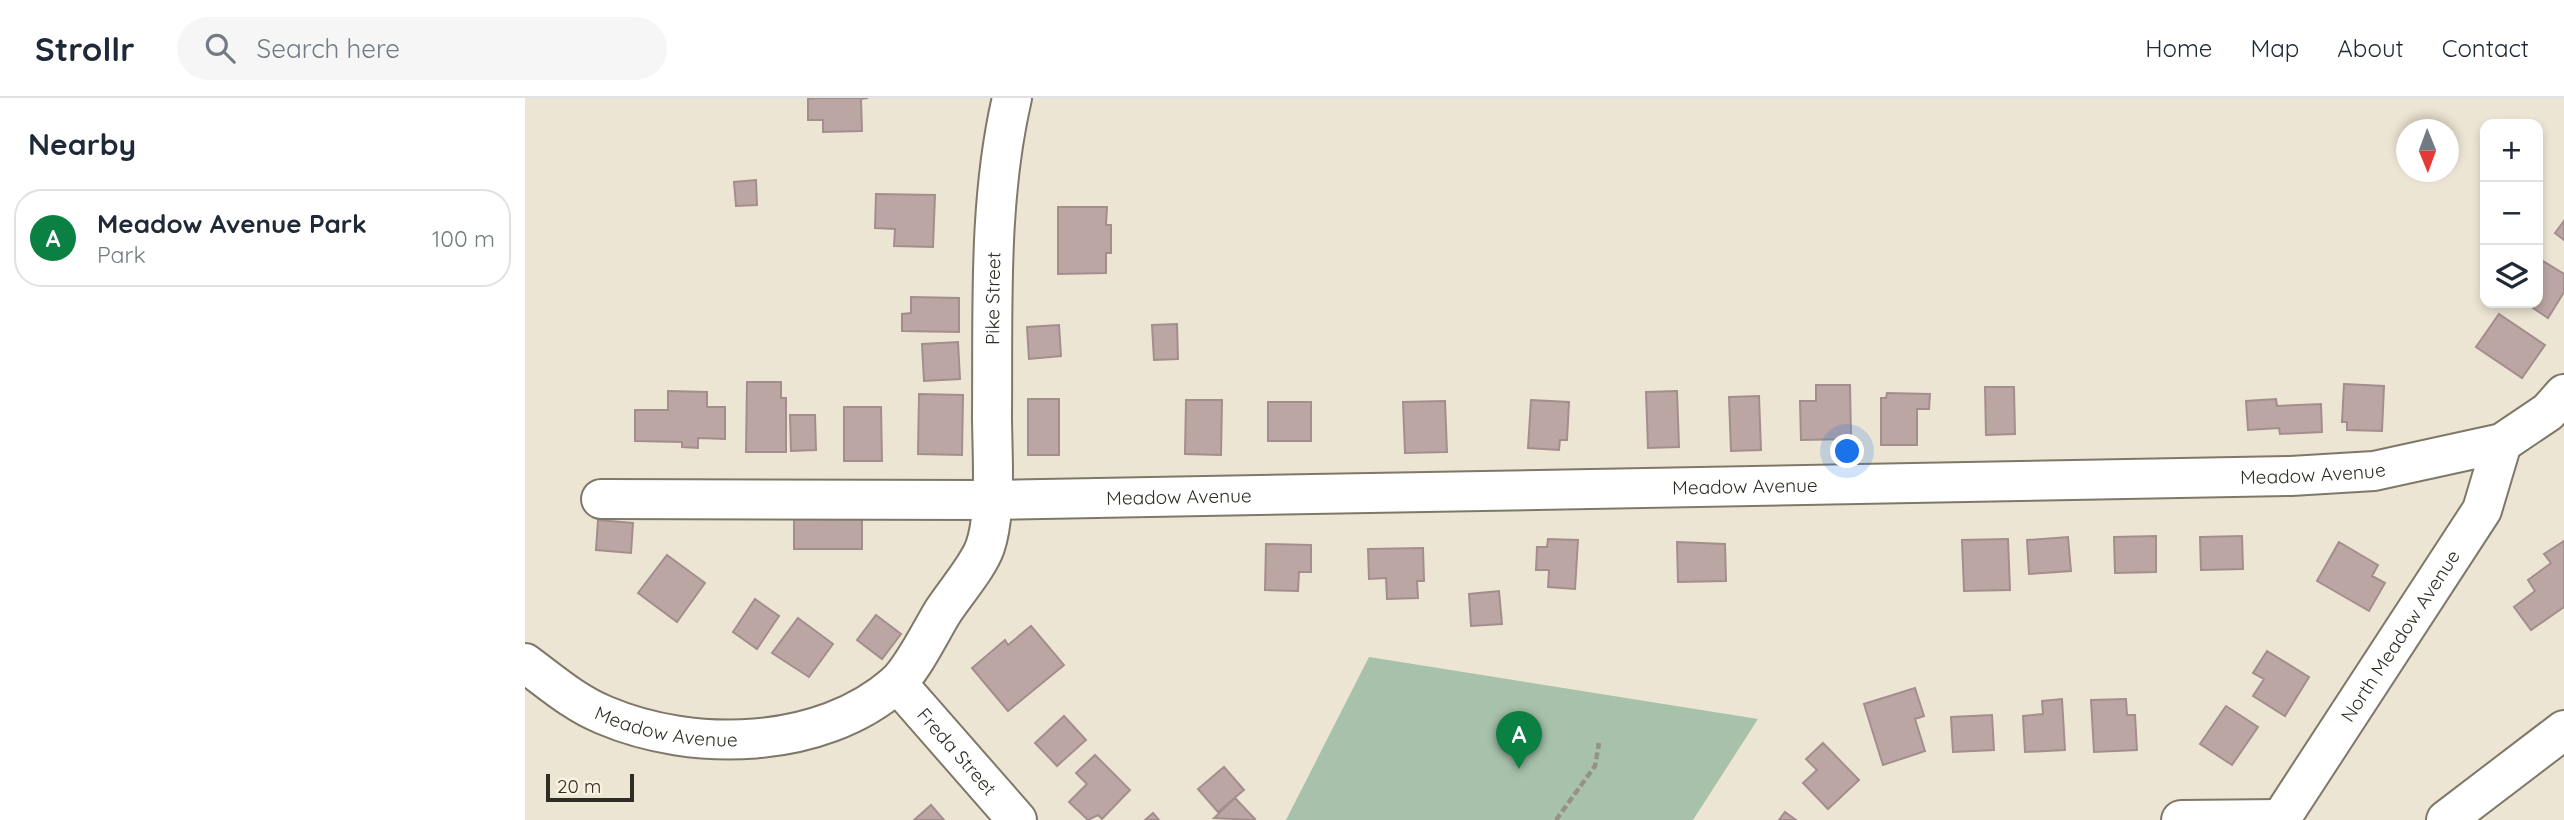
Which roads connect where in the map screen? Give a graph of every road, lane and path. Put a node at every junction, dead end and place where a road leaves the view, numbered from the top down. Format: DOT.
graph roads {
  1 [pos="1012,98"];
  2 [pos="2564,394"];
  3 [pos="2502,443"];
  4 [pos="601,499"];
  5 [pos="992,500"];
  6 [pos="525,663"];
  7 [pos="897,683"];
  8 [pos="2564,730"];
  9 [pos="1599,743"];
  10 [pos="2280,819"];
  11 [pos="1017,820"];
  12 [pos="1556,820"];
  13 [pos="2181,820"];
  14 [pos="2446,820"];
  1 -- 5 [label="street, Pike Street"];
  2 -- 3 [label="street, Meadow Avenue"];
  3 -- 5 [label="street, Meadow Avenue"];
  3 -- 10 [label="street, North Meadow Avenue"];
  4 -- 5 [label="street, Meadow Avenue"];
  5 -- 7 [label="street, Meadow Avenue"];
  6 -- 7 [label="street, Meadow Avenue"];
  7 -- 11 [label="street, Freda Street"];
  8 -- 14 [label="street"];
  9 -- 12 [label="path"];
  10 -- 13 [label="street"];
}
